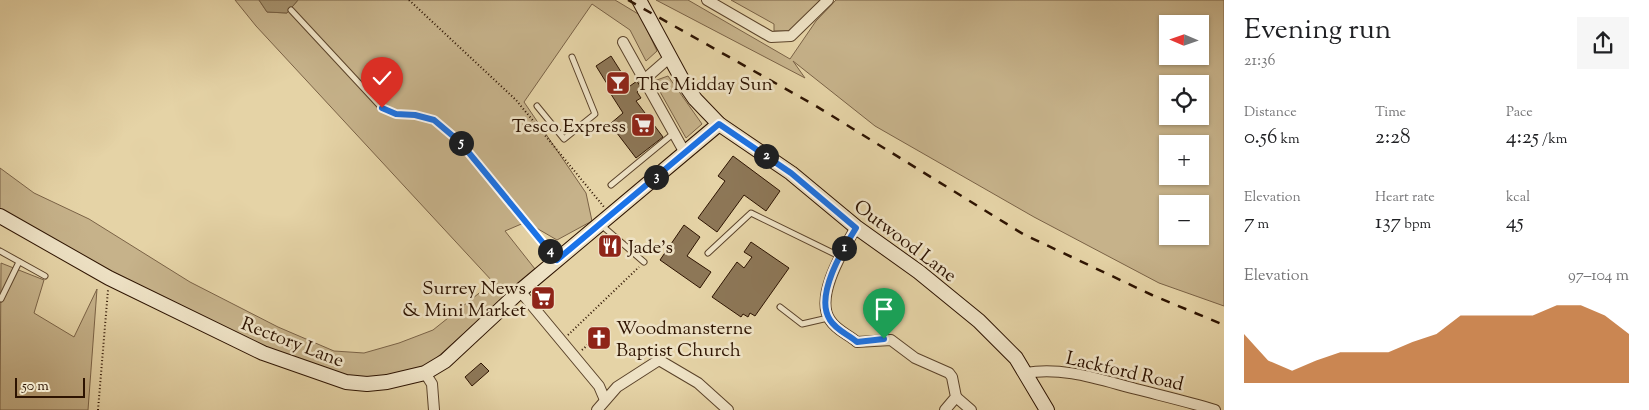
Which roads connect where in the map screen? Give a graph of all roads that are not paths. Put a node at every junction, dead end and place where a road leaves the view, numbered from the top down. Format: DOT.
graph roads {
  1 [pos="639,0"];
  2 [pos="707,0"];
  3 [pos="828,0"];
  4 [pos="290,10"];
  5 [pos="623,42"];
  6 [pos="572,57"];
  7 [pos="669,58"];
  8 [pos="645,79"];
  9 [pos="537,106"];
  10 [pos="719,124"];
  11 [pos="674,133"];
  12 [pos="685,153"];
  13 [pos="611,185"];
  14 [pos="0,216"];
  15 [pos="605,220"];
  16 [pos="856,228"];
  17 [pos="0,251"];
  18 [pos="708,253"];
  19 [pos="839,256"];
  20 [pos="557,260"];
  21 [pos="19,262"];
  22 [pos="644,262"];
  23 [pos="45,276"];
  24 [pos="520,291"];
  25 [pos="1,299"];
  26 [pos="780,308"];
  27 [pos="828,318"];
  28 [pos="425,373"];
  29 [pos="1026,373"];
  30 [pos="599,386"];
  31 [pos="616,387"];
  32 [pos="956,397"];
  33 [pos="605,400"];
  34 [pos="434,410"];
  35 [pos="597,410"];
  36 [pos="728,410"];
  37 [pos="945,410"];
  38 [pos="971,410"];
  39 [pos="1047,410"];
  40 [pos="1215,410"];
  1 -- 7 [label="main road, Outwood Lane"];
  2 -- 3 [label="street"];
  4 -- 20 [label="lane"];
  5 -- 8 [label="street"];
  6 -- 9 [label="lane"];
  7 -- 8 [label="street"];
  7 -- 10 [label="main road, Outwood Lane"];
  8 -- 11 [label="street"];
  10 -- 12 [label="main road, Rectory Lane"];
  10 -- 16 [label="main road, Outwood Lane"];
  11 -- 12 [label="street"];
  11 -- 13 [label="lane"];
  12 -- 15 [label="main road, Rectory Lane"];
  14 -- 28 [label="main road, Rectory Lane"];
  15 -- 20 [label="main road, Rectory Lane"];
  15 -- 22 [label="lane"];
  16 -- 19 [label="street"];
  16 -- 29 [label="main road, Outwood Lane"];
  17 -- 21 [label="lane"];
  18 -- 19 [label="lane"];
  19 -- 27 [label="street"];
  20 -- 24 [label="main road, Rectory Lane"];
  21 -- 23 [label="lane"];
  21 -- 25 [label="lane"];
  24 -- 28 [label="main road, Rectory Lane"];
  24 -- 30 [label="street"];
  26 -- 27 [label="lane"];
  27 -- 32 [label="street"];
  28 -- 34 [label="street"];
  29 -- 39 [label="main road, Outwood Lane"];
  29 -- 40 [label="street, Lackford Road"];
  30 -- 31 [label="street"];
  30 -- 33 [label="street"];
  31 -- 33 [label="street"];
  31 -- 36 [label="street"];
  32 -- 37 [label="street"];
  32 -- 38 [label="street"];
  33 -- 35 [label="street"];
}
